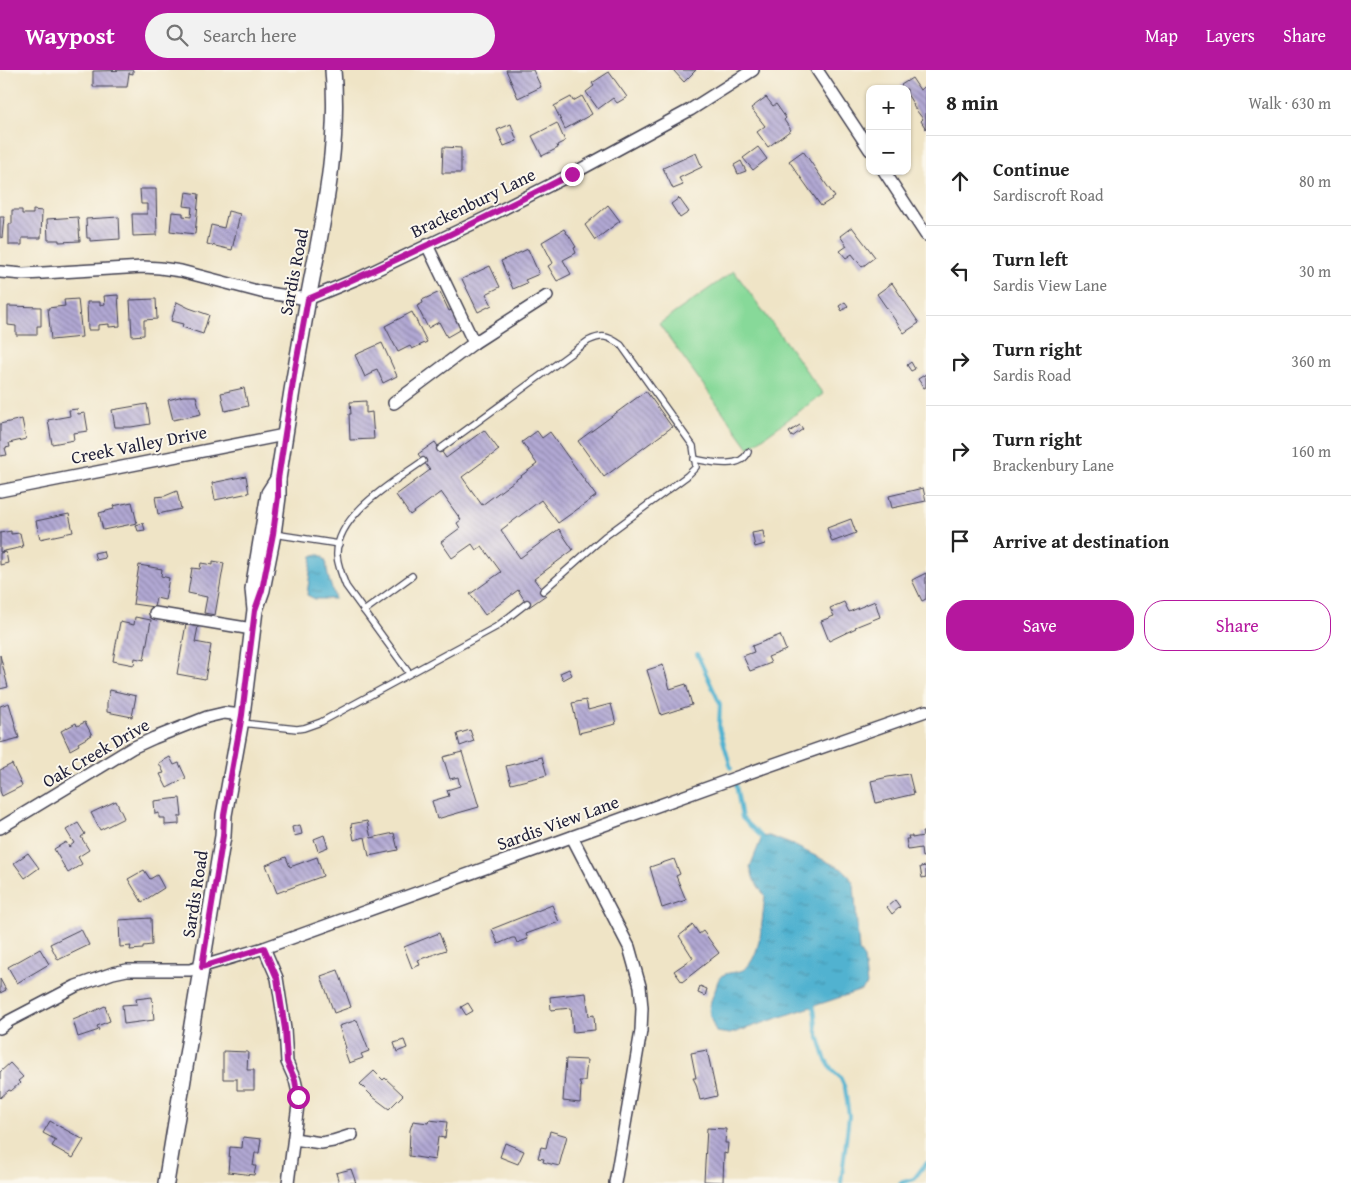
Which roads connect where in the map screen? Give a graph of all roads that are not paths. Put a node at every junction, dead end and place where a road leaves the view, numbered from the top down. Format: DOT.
graph roads {
  1 [pos="334,70"];
  2 [pos="817,70"];
  3 [pos="746,72"];
  4 [pos="866,144"];
  5 [pos="887,175"];
  6 [pos="926,235"];
  7 [pos="427,246"];
  8 [pos="0,272"];
  9 [pos="547,296"];
  10 [pos="308,299"];
  11 [pos="474,343"];
  12 [pos="394,403"];
  13 [pos="284,435"];
  14 [pos="440,449"];
  15 [pos="748,452"];
  16 [pos="694,459"];
  17 [pos="423,460"];
  18 [pos="278,479"];
  19 [pos="0,490"];
  20 [pos="273,534"];
  21 [pos="339,544"];
  22 [pos="412,576"];
  23 [pos="543,591"];
  24 [pos="527,603"];
  25 [pos="255,610"];
  26 [pos="364,611"];
  27 [pos="155,613"];
  28 [pos="252,629"];
  29 [pos="409,673"];
  30 [pos="926,711"];
  31 [pos="241,719"];
  32 [pos="0,828"];
  33 [pos="572,837"];
  34 [pos="264,948"];
  35 [pos="202,967"];
  36 [pos="0,1028"];
  37 [pos="352,1135"];
  38 [pos="294,1139"];
  39 [pos="166,1183"];
  40 [pos="288,1183"];
  41 [pos="615,1183"];
  1 -- 10 [label="main road, Sardis Road"];
  2 -- 4 [label="street"];
  3 -- 7 [label="street, Brackenbury Lane"];
  5 -- 6 [label="street"];
  7 -- 10 [label="street, Brackenbury Lane"];
  7 -- 11 [label="street"];
  8 -- 10 [label="street"];
  9 -- 11 [label="street"];
  10 -- 13 [label="main road, Sardis Road"];
  11 -- 12 [label="street"];
  13 -- 18 [label="main road, Sardis Road"];
  13 -- 19 [label="street, Creek Valley Drive"];
  14 -- 16 [label="lane"];
  15 -- 16 [label="lane"];
  16 -- 23 [label="lane"];
  17 -- 21 [label="lane"];
  18 -- 20 [label="main road, Sardis Road"];
  18 -- 25 [label="main road, Sardis Road"];
  20 -- 21 [label="lane"];
  20 -- 25 [label="main road, Sardis Road"];
  21 -- 26 [label="lane"];
  22 -- 26 [label="lane"];
  24 -- 29 [label="lane"];
  25 -- 28 [label="main road, Sardis Road"];
  26 -- 29 [label="lane"];
  27 -- 28 [label="street"];
  28 -- 31 [label="main road, Sardis Road"];
  29 -- 31 [label="lane"];
  30 -- 33 [label="street, Sardis View Lane"];
  31 -- 32 [label="street, Oak Creek Drive"];
  31 -- 35 [label="main road, Sardis Road"];
  33 -- 34 [label="street, Sardis View Lane"];
  33 -- 41 [label="street"];
  34 -- 35 [label="street, Sardis View Lane"];
  34 -- 38 [label="street"];
  35 -- 36 [label="street, Sardis View Lane"];
  35 -- 39 [label="main road, Sardis Road"];
  37 -- 38 [label="street"];
  38 -- 40 [label="street"];
}
